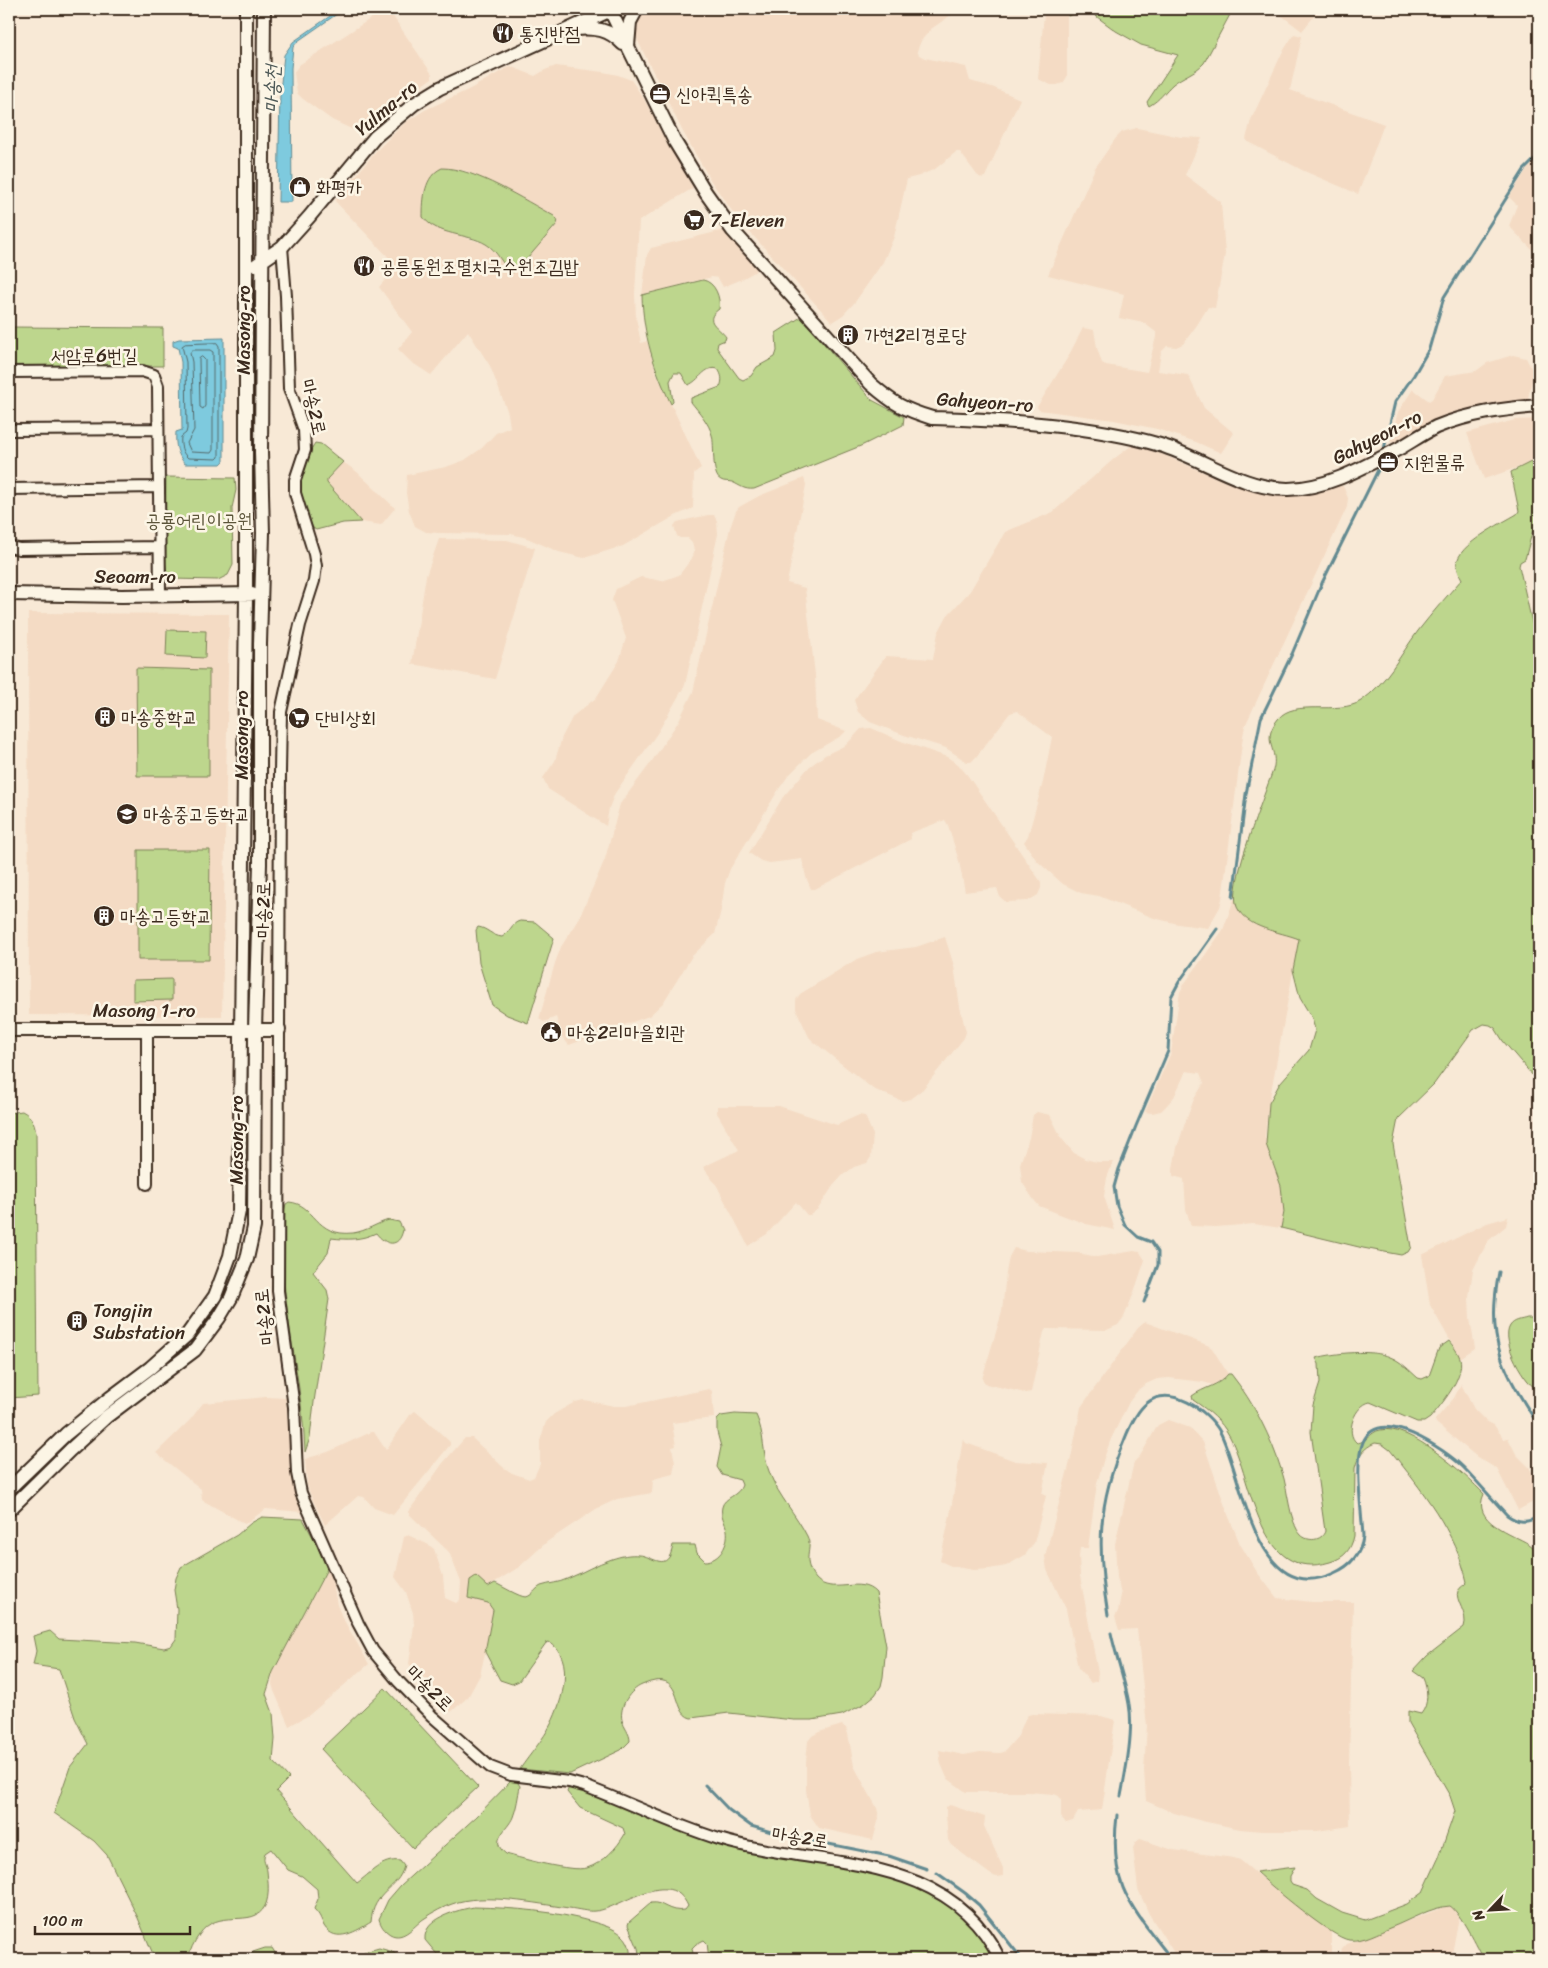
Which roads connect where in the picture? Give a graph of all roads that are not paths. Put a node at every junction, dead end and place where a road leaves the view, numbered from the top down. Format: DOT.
graph roads {
  1 [pos="246,9"];
  2 [pos="264,9"];
  3 [pos="637,9"];
  4 [pos="612,10"];
  5 [pos="566,30"];
  6 [pos="628,48"];
  7 [pos="282,247"];
  8 [pos="262,262"];
  9 [pos="247,272"];
  10 [pos="9,372"];
  11 [pos="1539,406"];
  12 [pos="158,429"];
  13 [pos="9,430"];
  14 [pos="159,487"];
  15 [pos="9,489"];
  16 [pos="9,546"];
  17 [pos="158,547"];
  18 [pos="9,594"];
  19 [pos="160,594"];
  20 [pos="246,594"];
  21 [pos="262,594"];
  22 [pos="147,1029"];
  23 [pos="241,1029"];
  24 [pos="255,1029"];
  25 [pos="9,1030"];
  26 [pos="279,1030"];
  27 [pos="147,1184"];
  28 [pos="9,1489"];
  29 [pos="9,1510"];
  30 [pos="1000,1959"];
  1 -- 9 [label="street, Masong-ro"];
  2 -- 8 [label="street, Masong-ro"];
  3 -- 6 [label="street"];
  4 -- 5 [label="street, Yulma-ro"];
  4 -- 6 [label="street, Gahyeon-ro"];
  5 -- 6 [label="street"];
  5 -- 7 [label="street, Yulma-ro"];
  6 -- 11 [label="street, Gahyeon-ro"];
  7 -- 8 [label="street, Yulma-ro"];
  7 -- 26 [label="street, 마송2로"];
  8 -- 9 [label="street, Yulma-ro"];
  8 -- 21 [label="street, Masong-ro"];
  9 -- 20 [label="street, Masong-ro"];
  10 -- 12 [label="street, 서암로6번길"];
  12 -- 13 [label="street"];
  12 -- 14 [label="street, 서암로6번길"];
  14 -- 15 [label="street"];
  14 -- 17 [label="street, 서암로6번길"];
  16 -- 17 [label="street"];
  17 -- 19 [label="street, 서암로6번길"];
  18 -- 19 [label="street, Seoam-ro"];
  19 -- 20 [label="street, Seoam-ro"];
  20 -- 21 [label="street, Seoam-ro"];
  20 -- 23 [label="street, Masong-ro"];
  21 -- 24 [label="street, Masong-ro"];
  22 -- 23 [label="street, Masong 1-ro"];
  22 -- 25 [label="street, Masong 1-ro"];
  22 -- 27 [label="street"];
  23 -- 24 [label="street, Masong 1-ro"];
  23 -- 28 [label="street, Masong-ro"];
  24 -- 26 [label="street, Masong 1-ro"];
  24 -- 29 [label="street, Masong-ro"];
  26 -- 30 [label="street, 마송2로"];
}
